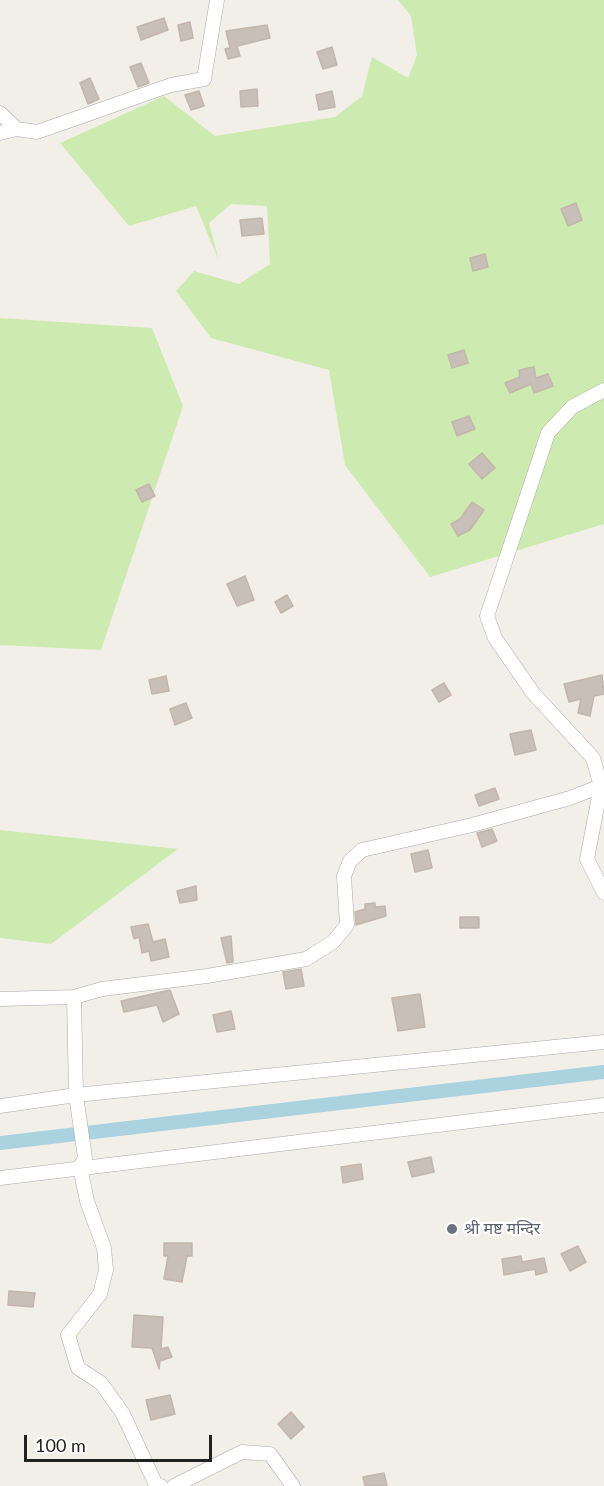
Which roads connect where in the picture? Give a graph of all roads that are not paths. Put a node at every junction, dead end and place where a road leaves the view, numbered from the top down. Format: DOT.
graph roads {
  1 [pos="217,0"];
  2 [pos="0,113"];
  3 [pos="17,129"];
  4 [pos="0,133"];
  5 [pos="604,390"];
  6 [pos="601,786"];
  7 [pos="604,893"];
  8 [pos="74,997"];
  9 [pos="0,999"];
  10 [pos="604,1042"];
  11 [pos="78,1102"];
  12 [pos="604,1105"];
  13 [pos="0,1106"];
  14 [pos="83,1163"];
  15 [pos="0,1178"];
  16 [pos="161,1486"];
  17 [pos="174,1486"];
  18 [pos="293,1486"];
  1 -- 3 [label="street"];
  2 -- 3 [label="street"];
  3 -- 4 [label="street"];
  5 -- 6 [label="street"];
  6 -- 7 [label="street"];
  6 -- 8 [label="street"];
  8 -- 9 [label="street"];
  8 -- 11 [label="street"];
  10 -- 11 [label="street"];
  11 -- 13 [label="street"];
  11 -- 14 [label="street"];
  12 -- 14 [label="street"];
  14 -- 15 [label="street"];
  14 -- 16 [label="street"];
  17 -- 18 [label="street"];
}
